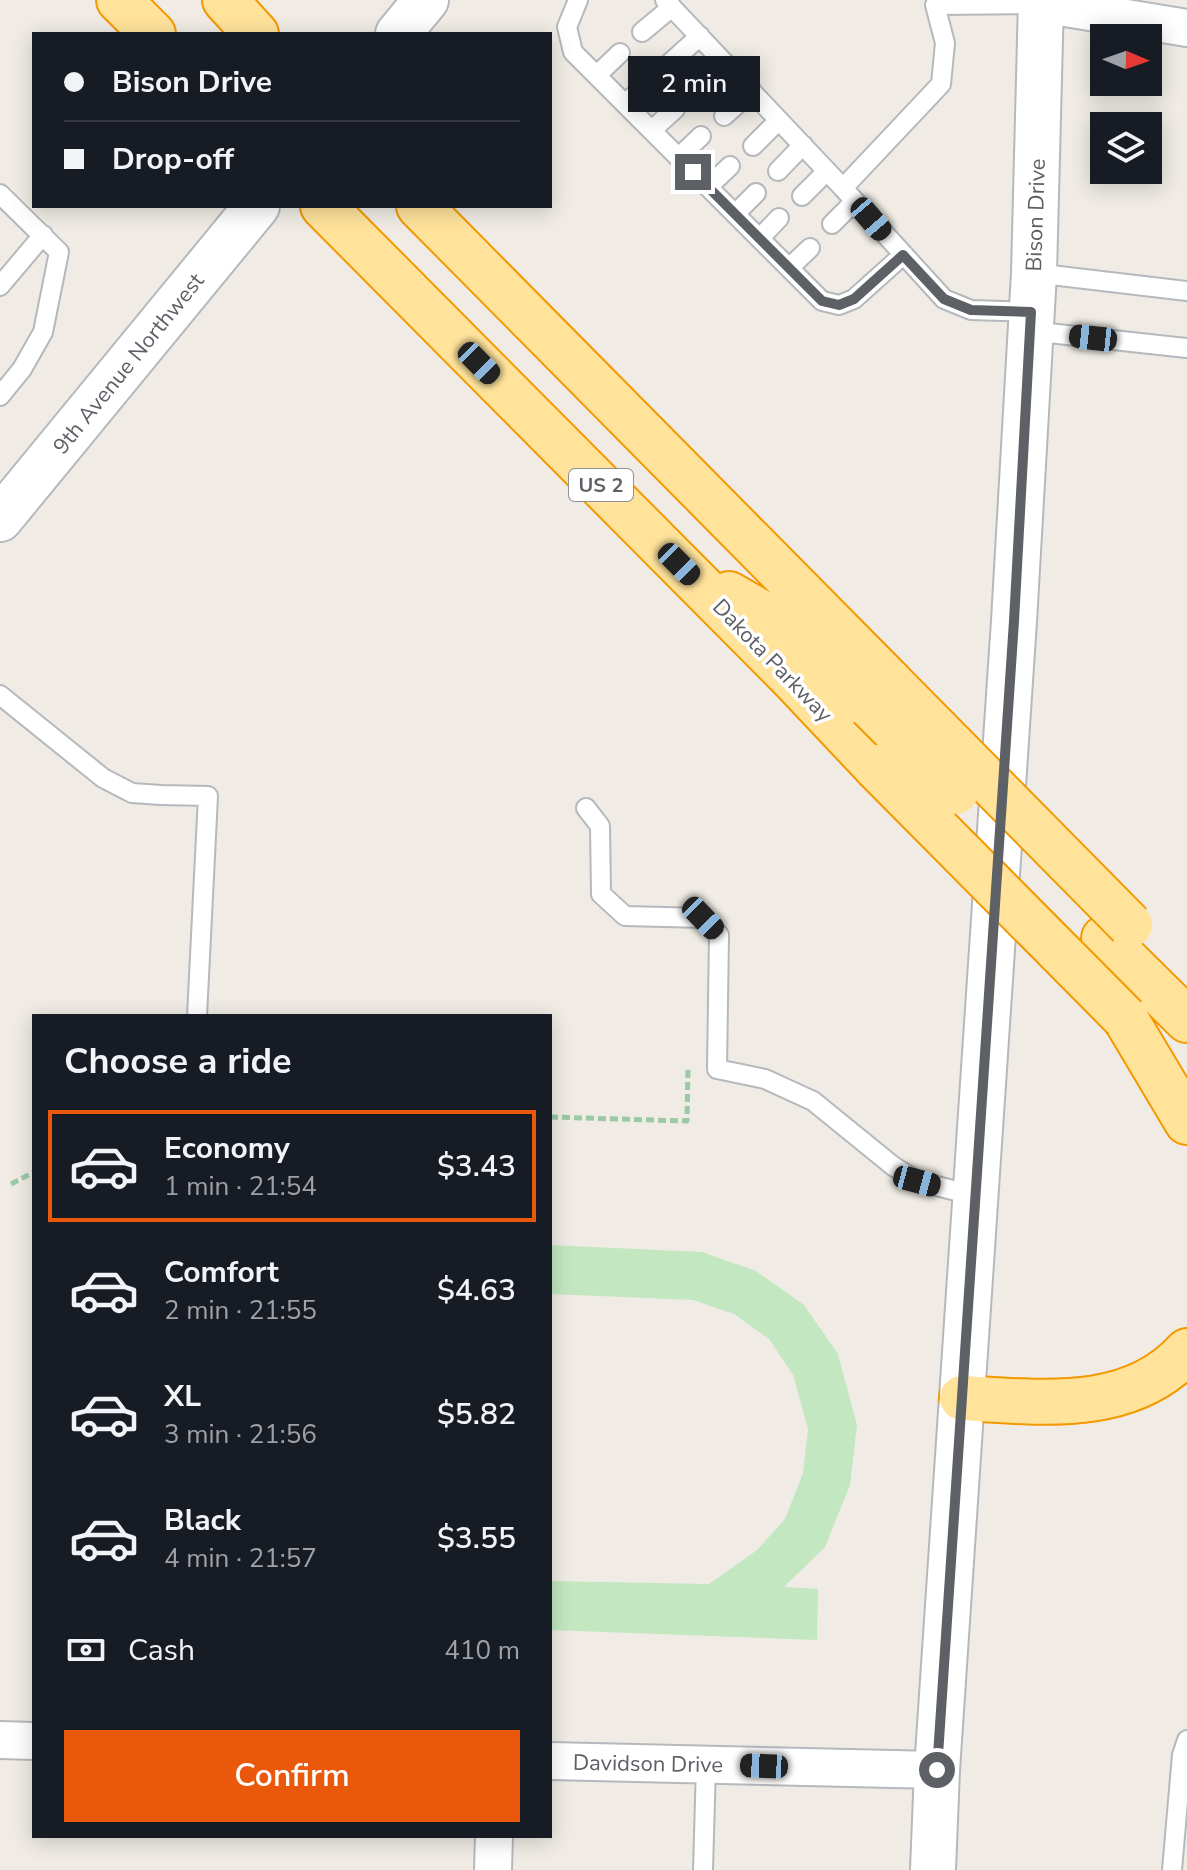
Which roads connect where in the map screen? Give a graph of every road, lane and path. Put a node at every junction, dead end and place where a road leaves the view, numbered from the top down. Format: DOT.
graph roads {
  1 [pos="119,0"];
  2 [pos="225,0"];
  3 [pos="426,0"];
  4 [pos="578,0"];
  5 [pos="933,2"];
  6 [pos="1041,2"];
  7 [pos="668,3"];
  8 [pos="1187,28"];
  9 [pos="151,32"];
  10 [pos="254,32"];
  11 [pos="400,32"];
  12 [pos="642,32"];
  13 [pos="700,36"];
  14 [pos="620,53"];
  15 [pos="670,63"];
  16 [pos="726,64"];
  17 [pos="597,75"];
  18 [pos="648,83"];
  19 [pos="697,89"];
  20 [pos="752,91"];
  21 [pos="625,104"];
  22 [pos="675,109"];
  23 [pos="724,116"];
  24 [pos="779,120"];
  25 [pos="652,130"];
  26 [pos="701,136"];
  27 [pos="803,145"];
  28 [pos="753,146"];
  29 [pos="679,157"];
  30 [pos="730,166"];
  31 [pos="778,171"];
  32 [pos="827,171"];
  33 [pos="708,187"];
  34 [pos="756,193"];
  35 [pos="0,194"];
  36 [pos="849,194"];
  37 [pos="802,196"];
  38 [pos="255,208"];
  39 [pos="325,208"];
  40 [pos="421,208"];
  41 [pos="735,214"];
  42 [pos="779,218"];
  43 [pos="832,224"];
  44 [pos="43,235"];
  45 [pos="760,238"];
  46 [pos="810,248"];
  47 [pos="903,255"];
  48 [pos="789,268"];
  49 [pos="0,286"];
  50 [pos="1187,291"];
  51 [pos="1032,305"];
  52 [pos="1187,348"];
  53 [pos="0,396"];
  54 [pos="0,519"];
  55 [pos="679,564"];
  56 [pos="880,694"];
  57 [pos="0,695"];
  58 [pos="586,808"];
  59 [pos="999,835"];
  60 [pos="1117,932"];
  61 [pos="1187,984"];
  62 [pos="197,1014"];
  63 [pos="1125,1018"];
  64 [pos="1187,1020"];
  65 [pos="688,1068"];
  66 [pos="1187,1082"];
  67 [pos="552,1117"];
  68 [pos="1187,1122"];
  69 [pos="32,1173"];
  70 [pos="11,1184"];
  71 [pos="976,1196"];
  72 [pos="1187,1351"];
  73 [pos="962,1398"];
  74 [pos="0,1740"];
  75 [pos="1187,1740"];
  76 [pos="32,1741"];
  77 [pos="552,1761"];
  78 [pos="706,1765"];
  79 [pos="937,1770"];
  80 [pos="494,1838"];
  81 [pos="493,1870"];
  82 [pos="703,1870"];
  83 [pos="933,1870"];
  84 [pos="1172,1870"];
  1 -- 9 [label="highway"];
  2 -- 10 [label="highway"];
  3 -- 11 [label="street"];
  4 -- 17 [label="lane"];
  5 -- 6 [label="lane"];
  5 -- 36 [label="lane"];
  6 -- 8 [label="street"];
  6 -- 51 [label="street, Bison Drive"];
  7 -- 12 [label="lane"];
  7 -- 13 [label="lane"];
  13 -- 15 [label="lane"];
  13 -- 16 [label="lane"];
  14 -- 17 [label="lane"];
  16 -- 19 [label="lane"];
  16 -- 20 [label="lane"];
  17 -- 21 [label="lane"];
  18 -- 21 [label="lane"];
  20 -- 23 [label="lane"];
  20 -- 24 [label="lane"];
  21 -- 25 [label="lane"];
  22 -- 25 [label="lane"];
  24 -- 27 [label="lane"];
  24 -- 28 [label="lane"];
  25 -- 29 [label="lane"];
  26 -- 29 [label="lane"];
  27 -- 31 [label="lane"];
  27 -- 32 [label="lane"];
  29 -- 33 [label="lane"];
  30 -- 33 [label="lane"];
  32 -- 36 [label="lane"];
  32 -- 37 [label="lane"];
  33 -- 41 [label="lane"];
  34 -- 41 [label="lane"];
  35 -- 44 [label="lane"];
  36 -- 43 [label="lane"];
  36 -- 47 [label="lane"];
  38 -- 54 [label="street, 9th Avenue Northwest"];
  39 -- 55 [label="highway, Dakota Parkway / US 2"];
  40 -- 56 [label="highway, US 2"];
  41 -- 45 [label="lane"];
  42 -- 45 [label="lane"];
  44 -- 49 [label="lane"];
  44 -- 53 [label="lane"];
  45 -- 48 [label="lane"];
  46 -- 48 [label="lane"];
  47 -- 48 [label="lane"];
  47 -- 51 [label="lane"];
  50 -- 51 [label="lane"];
  51 -- 52 [label="lane"];
  51 -- 59 [label="street, Bison Drive"];
  55 -- 56 [label="highway"];
  55 -- 63 [label="highway, Dakota Parkway / US 2, bridge"];
  56 -- 59 [label="highway, bridge"];
  56 -- 60 [label="highway, US 2, bridge"];
  57 -- 62 [label="lane"];
  58 -- 71 [label="lane"];
  59 -- 60 [label="highway"];
  59 -- 71 [label="street, Bison Drive"];
  60 -- 61 [label="highway, US 2"];
  60 -- 64 [label="highway"];
  63 -- 66 [label="highway, Dakota Parkway / US 2"];
  63 -- 68 [label="highway"];
  65 -- 67 [label="path"];
  69 -- 70 [label="path"];
  71 -- 73 [label="street, Bison Drive"];
  72 -- 73 [label="highway"];
  73 -- 79 [label="street, Bison Drive"];
  74 -- 76 [label="street"];
  75 -- 84 [label="lane"];
  77 -- 78 [label="street, Davidson Drive"];
  78 -- 79 [label="street, Davidson Drive"];
  78 -- 82 [label="lane"];
  79 -- 83 [label="street, Bison Drive"];
  80 -- 81 [label="street"];
}
